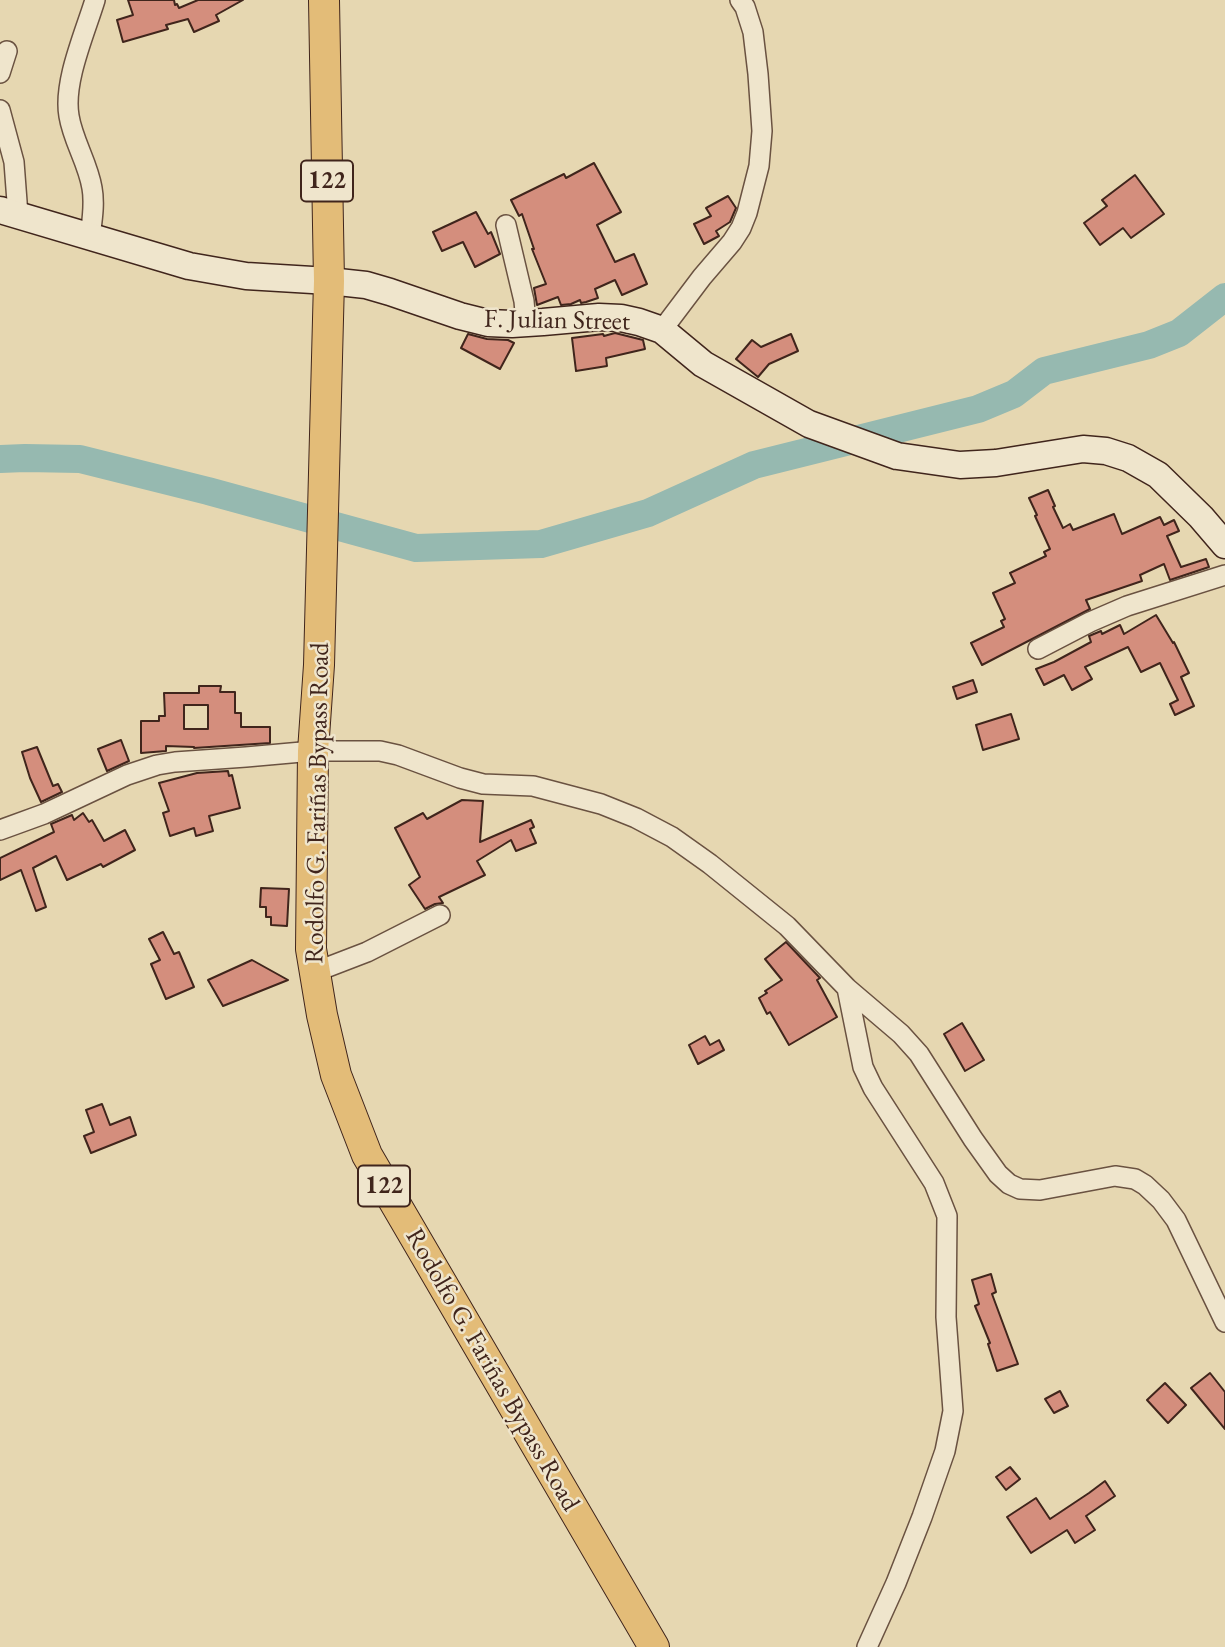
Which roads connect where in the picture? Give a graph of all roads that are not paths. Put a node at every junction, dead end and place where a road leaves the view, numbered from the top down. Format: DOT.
graph roads {
  1 [pos="95,0"];
  2 [pos="324,0"];
  3 [pos="740,0"];
  4 [pos="7,51"];
  5 [pos="0,74"];
  6 [pos="0,110"];
  7 [pos="9,212"];
  8 [pos="506,225"];
  9 [pos="90,237"];
  10 [pos="329,281"];
  11 [pos="526,323"];
  12 [pos="662,330"];
  13 [pos="1225,545"];
  14 [pos="1225,575"];
  15 [pos="1038,649"];
  16 [pos="313,751"];
  17 [pos="0,830"];
  18 [pos="440,915"];
  19 [pos="315,972"];
  20 [pos="847,988"];
  21 [pos="1225,1322"];
  22 [pos="654,1647"];
  23 [pos="867,1647"];
  1 -- 9 [label="street"];
  2 -- 10 [label="main road, Rodolfo G. Fariñas Bypass Road / 122"];
  3 -- 12 [label="street"];
  4 -- 5 [label="street"];
  6 -- 7 [label="street"];
  7 -- 9 [label="street, F. Julian Street"];
  8 -- 11 [label="street"];
  9 -- 10 [label="street, F. Julian Street"];
  10 -- 11 [label="street, F. Julian Street"];
  10 -- 16 [label="main road, Rodolfo G. Fariñas Bypass Road / 122"];
  11 -- 12 [label="street, F. Julian Street"];
  12 -- 13 [label="street, F. Julian Street"];
  14 -- 15 [label="street"];
  16 -- 17 [label="street"];
  16 -- 19 [label="main road, Rodolfo G. Fariñas Bypass Road / 122"];
  16 -- 20 [label="street"];
  18 -- 19 [label="street"];
  19 -- 22 [label="main road, Rodolfo G. Fariñas Bypass Road / 122"];
  20 -- 21 [label="street"];
  20 -- 23 [label="street"];
}
